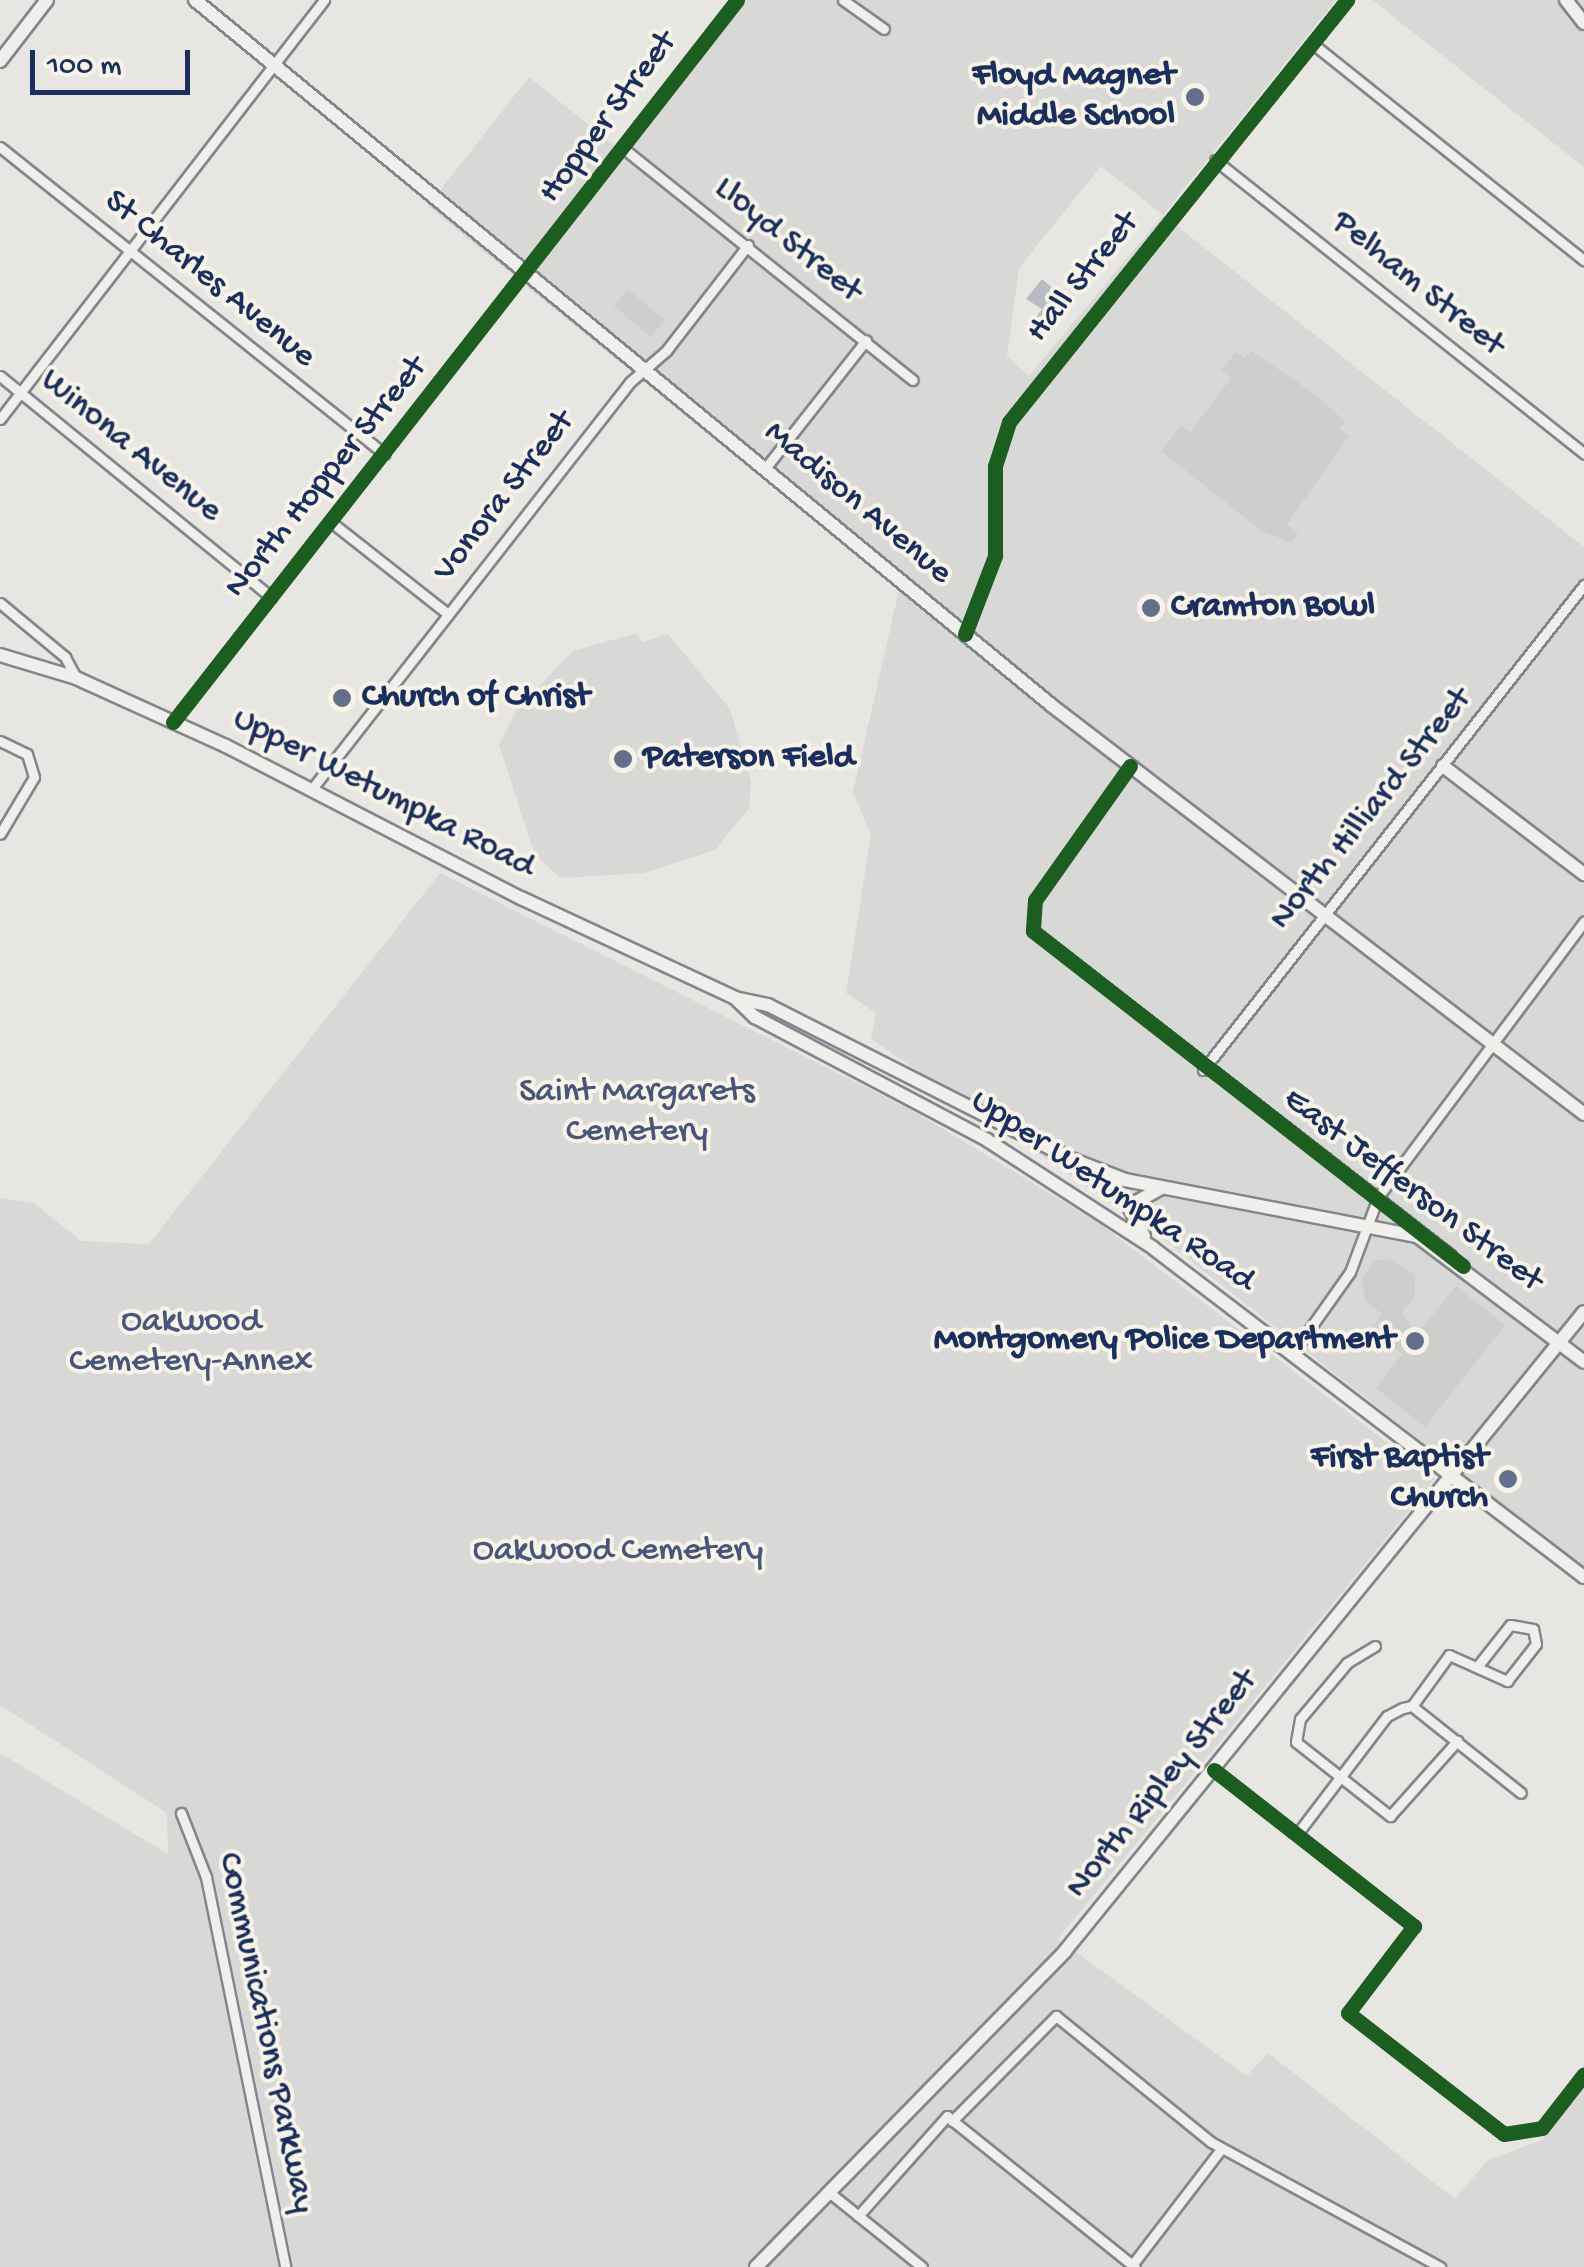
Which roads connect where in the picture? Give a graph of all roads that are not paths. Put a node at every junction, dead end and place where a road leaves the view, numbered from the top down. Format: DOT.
graph roads {
  1 [pos="47,0"];
  2 [pos="195,0"];
  3 [pos="324,0"];
  4 [pos="737,0"];
  5 [pos="843,0"];
  6 [pos="1347,0"];
  7 [pos="1566,0"];
  8 [pos="1584,23"];
  9 [pos="884,29"];
  10 [pos="1312,44"];
  11 [pos="0,62"];
  12 [pos="274,64"];
  13 [pos="0,147"];
  14 [pos="623,148"];
  15 [pos="1215,160"];
  16 [pos="748,245"];
  17 [pos="129,252"];
  18 [pos="1584,260"];
  19 [pos="530,272"];
  20 [pos="866,340"];
  21 [pos="647,368"];
  22 [pos="0,376"];
  23 [pos="913,380"];
  24 [pos="20,393"];
  25 [pos="0,419"];
  26 [pos="385,454"];
  27 [pos="1584,454"];
  28 [pos="767,466"];
  29 [pos="331,522"];
  30 [pos="1584,585"];
  31 [pos="271,597"];
  32 [pos="0,603"];
  33 [pos="448,614"];
  34 [pos="964,634"];
  35 [pos="0,654"];
  36 [pos="76,678"];
  37 [pos="173,722"];
  38 [pos="0,741"];
  39 [pos="1130,766"];
  40 [pos="1443,766"];
  41 [pos="310,790"];
  42 [pos="0,834"];
  43 [pos="1584,874"];
  44 [pos="1322,918"];
  45 [pos="1584,922"];
  46 [pos="735,998"];
  47 [pos="1491,1044"];
  48 [pos="1203,1070"];
  49 [pos="950,1098"];
  50 [pos="1584,1114"];
  51 [pos="942,1115"];
  52 [pos="1162,1188"];
  53 [pos="1378,1197"];
  54 [pos="1363,1220"];
  55 [pos="1153,1248"];
  56 [pos="1463,1266"];
  57 [pos="1584,1312"];
  58 [pos="1560,1343"];
  59 [pos="1294,1351"];
  60 [pos="1584,1362"];
  61 [pos="1454,1475"];
  62 [pos="1584,1577"];
  63 [pos="1375,1646"];
  64 [pos="1477,1667"];
  65 [pos="1412,1706"];
  66 [pos="1456,1741"];
  67 [pos="1214,1770"];
  68 [pos="1339,1778"];
  69 [pos="1521,1793"];
  70 [pos="181,1813"];
  71 [pos="1297,1834"];
  72 [pos="1584,2074"];
  73 [pos="949,2118"];
  74 [pos="1221,2149"];
  75 [pos="830,2193"];
  76 [pos="858,2216"];
  77 [pos="1133,2266"];
  78 [pos="285,2267"];
  79 [pos="756,2267"];
  80 [pos="922,2267"];
  81 [pos="1440,2267"];
  1 -- 11 [label="main road"];
  2 -- 12 [label="main road, Madison Avenue"];
  3 -- 12 [label="street"];
  4 -- 14 [label="street, Hopper Street"];
  5 -- 9 [label="street"];
  6 -- 10 [label="street, Hall Street"];
  7 -- 8 [label="main road"];
  10 -- 15 [label="street, Hall Street"];
  10 -- 18 [label="street"];
  12 -- 17 [label="street"];
  12 -- 19 [label="main road, Madison Avenue"];
  13 -- 17 [label="street, St Charles Avenue"];
  14 -- 16 [label="street, Lloyd Street"];
  14 -- 19 [label="street, Hopper Street"];
  15 -- 27 [label="street, Pelham Street"];
  15 -- 34 [label="street, Hall Street"];
  16 -- 20 [label="street, Lloyd Street"];
  16 -- 21 [label="street, Vonora Street"];
  17 -- 24 [label="street"];
  17 -- 26 [label="street, St Charles Avenue"];
  19 -- 21 [label="main road, Madison Avenue"];
  19 -- 26 [label="street, North Hopper Street"];
  20 -- 23 [label="street, Lloyd Street"];
  20 -- 28 [label="street"];
  21 -- 28 [label="main road, Madison Avenue"];
  21 -- 33 [label="street, Vonora Street"];
  22 -- 24 [label="street, Winona Avenue"];
  24 -- 25 [label="street"];
  24 -- 31 [label="street, Winona Avenue"];
  26 -- 29 [label="street, North Hopper Street"];
  28 -- 34 [label="main road, Madison Avenue"];
  29 -- 31 [label="street, North Hopper Street"];
  29 -- 33 [label="street"];
  30 -- 40 [label="street, North Hilliard Street"];
  31 -- 37 [label="street, North Hopper Street"];
  32 -- 36 [label="street"];
  33 -- 41 [label="street, Vonora Street"];
  34 -- 39 [label="main road, Madison Avenue"];
  35 -- 36 [label="main road, Upper Wetumpka Road"];
  36 -- 37 [label="main road, Upper Wetumpka Road"];
  37 -- 41 [label="main road, Upper Wetumpka Road"];
  38 -- 42 [label="street"];
  39 -- 44 [label="main road, Madison Avenue"];
  39 -- 48 [label="street, East Jefferson Street"];
  40 -- 43 [label="main road"];
  40 -- 44 [label="street, North Hilliard Street"];
  41 -- 46 [label="main road, Upper Wetumpka Road"];
  44 -- 47 [label="main road, Madison Avenue"];
  44 -- 48 [label="street, North Hilliard Street"];
  45 -- 47 [label="street"];
  46 -- 49 [label="main road, Upper Wetumpka Road"];
  46 -- 51 [label="main road, Upper Wetumpka Road"];
  47 -- 50 [label="main road, Madison Avenue"];
  47 -- 53 [label="street"];
  48 -- 53 [label="street, East Jefferson Street"];
  49 -- 51 [label="main road"];
  49 -- 52 [label="main road, Upper Wetumpka Road"];
  51 -- 55 [label="main road, Upper Wetumpka Road"];
  52 -- 54 [label="main road, Upper Wetumpka Road"];
  52 -- 55 [label="main road"];
  53 -- 54 [label="street"];
  53 -- 56 [label="street, East Jefferson Street"];
  54 -- 56 [label="main road, Upper Wetumpka Road"];
  54 -- 59 [label="street"];
  55 -- 59 [label="main road, Upper Wetumpka Road"];
  56 -- 58 [label="main road, East Jefferson Street"];
  57 -- 58 [label="main road, North Ripley Street"];
  58 -- 60 [label="main road, East Jefferson Street"];
  58 -- 61 [label="main road, North Ripley Street"];
  59 -- 61 [label="main road, Upper Wetumpka Road"];
  61 -- 62 [label="main road, Upper Wetumpka Road"];
  61 -- 67 [label="main road, North Ripley Street"];
  63 -- 68 [label="street"];
  64 -- 64 [label="street"];
  64 -- 65 [label="street"];
  65 -- 66 [label="street"];
  65 -- 68 [label="street"];
  66 -- 68 [label="street"];
  66 -- 69 [label="street"];
  67 -- 71 [label="street"];
  67 -- 75 [label="main road, North Ripley Street"];
  68 -- 71 [label="street"];
  70 -- 78 [label="street, Communications Parkway"];
  71 -- 72 [label="street"];
  73 -- 74 [label="street"];
  73 -- 76 [label="street"];
  73 -- 77 [label="street"];
  74 -- 77 [label="street"];
  74 -- 81 [label="street"];
  75 -- 76 [label="street"];
  75 -- 79 [label="main road, North Ripley Street"];
  76 -- 80 [label="street"];
}
